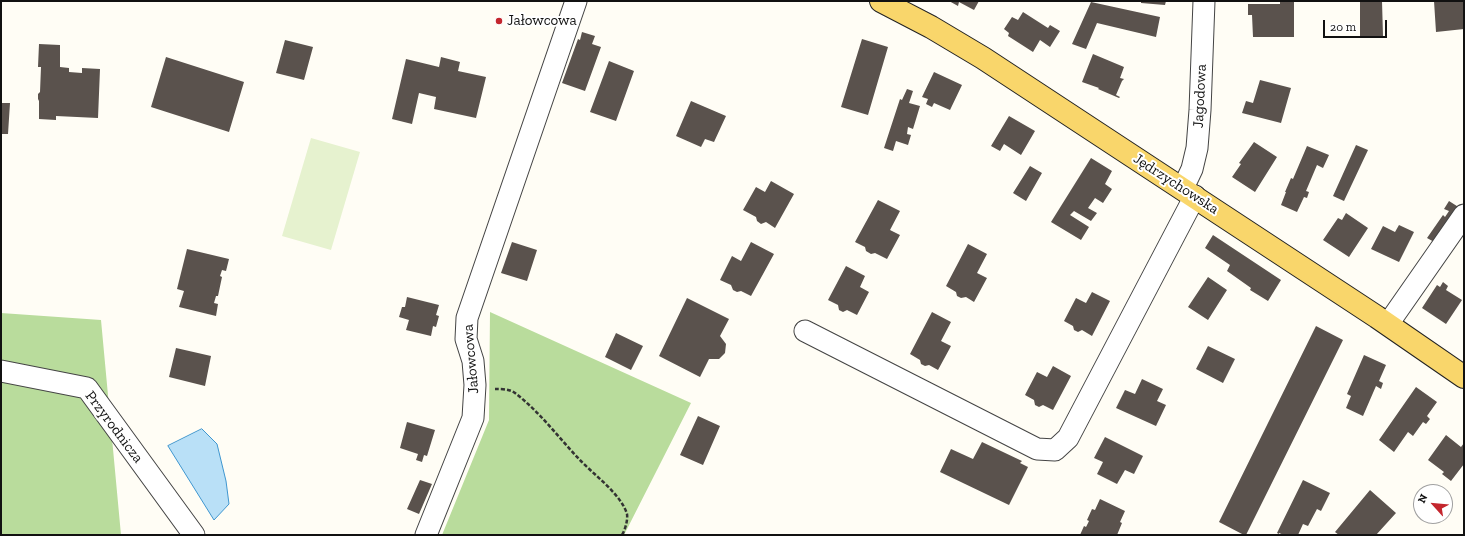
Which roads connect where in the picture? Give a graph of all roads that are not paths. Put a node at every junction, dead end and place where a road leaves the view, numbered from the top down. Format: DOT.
graph roads {
  1 [pos="576,1"];
  2 [pos="881,1"];
  3 [pos="1204,1"];
  4 [pos="904,6"];
  5 [pos="1189,192"];
  6 [pos="1464,215"];
  7 [pos="1388,324"];
  8 [pos="805,331"];
  9 [pos="1,371"];
  10 [pos="1464,377"];
  11 [pos="194,535"];
  12 [pos="426,535"];
  1 -- 12 [label="street, Jałowcowa"];
  2 -- 4 [label="main road, Jędrzychowska"];
  3 -- 5 [label="street, Jagodowa"];
  4 -- 5 [label="main road, Jędrzychowska"];
  5 -- 7 [label="main road, Jędrzychowska"];
  5 -- 8 [label="street, Jagodowa"];
  6 -- 7 [label="street"];
  7 -- 10 [label="main road, Jędrzychowska"];
  9 -- 11 [label="street, Przyrodnicza"];
}
